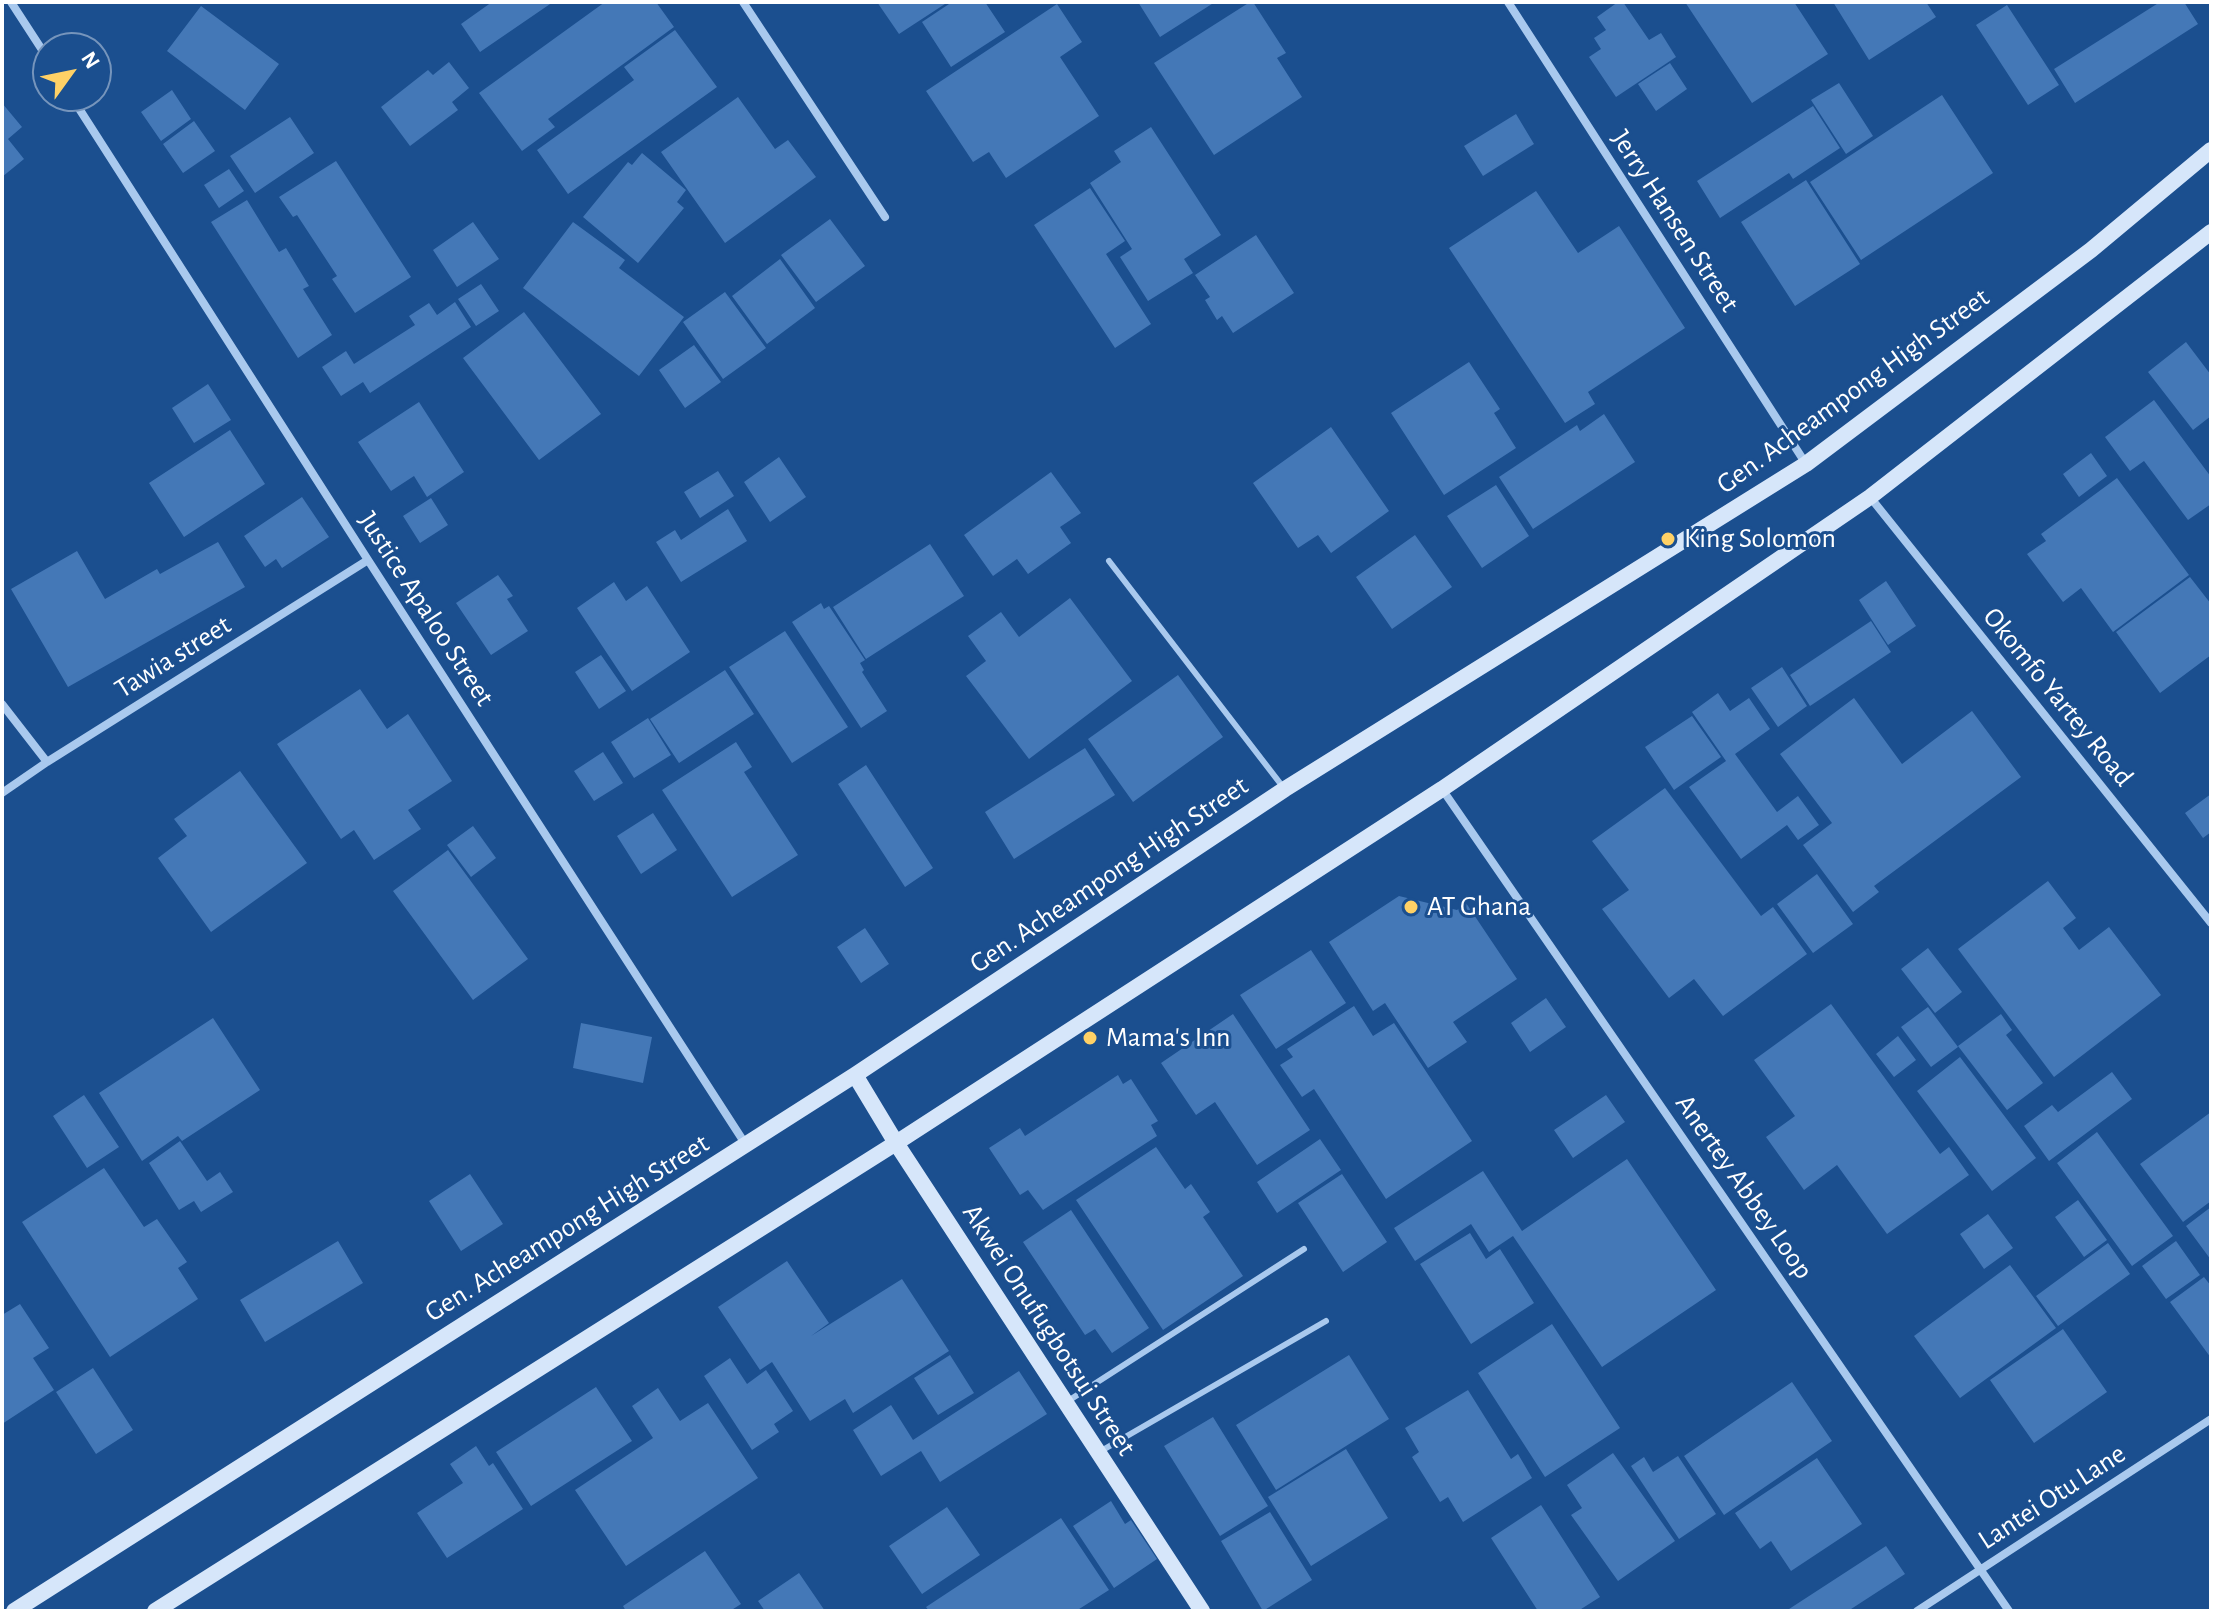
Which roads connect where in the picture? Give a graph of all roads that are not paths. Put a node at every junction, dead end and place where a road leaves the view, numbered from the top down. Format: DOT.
graph roads {
  1 [pos="11,2"];
  2 [pos="743,2"];
  3 [pos="1508,2"];
  4 [pos="32,34"];
  5 [pos="81,112"];
  6 [pos="2211,150"];
  7 [pos="885,217"];
  8 [pos="2211,232"];
  9 [pos="1806,464"];
  10 [pos="1870,497"];
  11 [pos="368,560"];
  12 [pos="1109,561"];
  13 [pos="2,704"];
  14 [pos="47,762"];
  15 [pos="1285,789"];
  16 [pos="1442,789"];
  17 [pos="2,793"];
  18 [pos="2211,923"];
  19 [pos="855,1075"];
  20 [pos="896,1143"];
  21 [pos="746,1145"];
  22 [pos="1304,1249"];
  23 [pos="1326,1321"];
  24 [pos="1065,1403"];
  25 [pos="2211,1419"];
  26 [pos="1098,1453"];
  27 [pos="1981,1570"];
  28 [pos="14,1611"];
  29 [pos="155,1611"];
  30 [pos="1202,1611"];
  31 [pos="1917,1611"];
  32 [pos="2009,1611"];
  1 -- 4 [label="street"];
  2 -- 7 [label="street"];
  3 -- 9 [label="street, Jerry Hansen Street"];
  5 -- 11 [label="street, Justice Apaloo Street"];
  6 -- 9 [label="main road, Gen. Acheampong High Street"];
  8 -- 10 [label="main road"];
  9 -- 15 [label="main road, Gen. Acheampong High Street"];
  10 -- 16 [label="main road"];
  10 -- 18 [label="street, Okomfo Yartey Road"];
  11 -- 14 [label="street, Tawia street"];
  11 -- 21 [label="street, Justice Apaloo Street"];
  12 -- 15 [label="lane"];
  13 -- 14 [label="street"];
  14 -- 17 [label="street, Tawia street"];
  15 -- 19 [label="main road, Gen. Acheampong High Street"];
  16 -- 20 [label="main road"];
  16 -- 27 [label="street, Anertey Abbey Loop"];
  19 -- 20 [label="main road, Akwei Onufugbotsui Street"];
  19 -- 21 [label="main road, Gen. Acheampong High Street"];
  20 -- 24 [label="main road, Akwei Onufugbotsui Street"];
  20 -- 29 [label="main road"];
  21 -- 28 [label="main road, Gen. Acheampong High Street"];
  22 -- 24 [label="lane"];
  23 -- 26 [label="lane"];
  24 -- 26 [label="main road, Akwei Onufugbotsui Street"];
  25 -- 27 [label="street, Lantei Otu Lane"];
  26 -- 30 [label="main road, Akwei Onufugbotsui Street"];
  27 -- 31 [label="street, Lantei Otu Lane"];
  27 -- 32 [label="street, Anertey Abbey Loop"];
}
